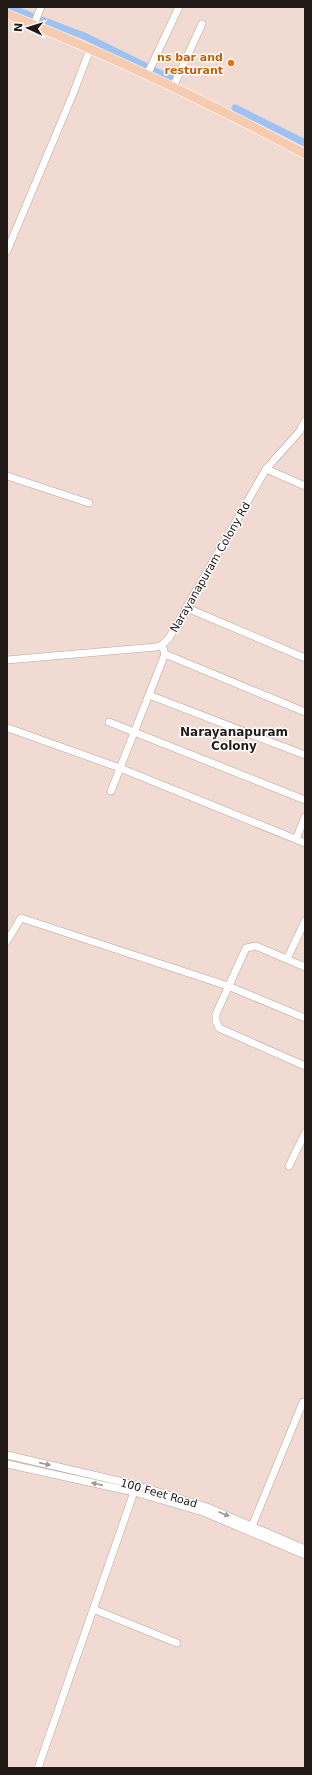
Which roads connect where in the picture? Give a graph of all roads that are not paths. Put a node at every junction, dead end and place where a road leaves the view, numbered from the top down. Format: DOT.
graph roads {
  1 [pos="41,7"];
  2 [pos="179,7"];
  3 [pos="7,14"];
  4 [pos="34,24"];
  5 [pos="202,24"];
  6 [pos="90,49"];
  7 [pos="147,75"];
  8 [pos="173,86"];
  9 [pos="305,154"];
  10 [pos="7,251"];
  11 [pos="305,421"];
  12 [pos="302,433"];
  13 [pos="266,469"];
  14 [pos="7,476"];
  15 [pos="305,486"];
  16 [pos="89,503"];
  17 [pos="187,608"];
  18 [pos="162,645"];
  19 [pos="165,654"];
  20 [pos="305,658"];
  21 [pos="7,660"];
  22 [pos="149,695"];
  23 [pos="305,712"];
  24 [pos="109,722"];
  25 [pos="8,728"];
  26 [pos="133,732"];
  27 [pos="305,755"];
  28 [pos="120,768"];
  29 [pos="111,792"];
  30 [pos="305,800"];
  31 [pos="305,817"];
  32 [pos="296,839"];
  33 [pos="305,843"];
  34 [pos="305,921"];
  35 [pos="7,941"];
  36 [pos="287,960"];
  37 [pos="305,967"];
  38 [pos="228,986"];
  39 [pos="305,1018"];
  40 [pos="305,1066"];
  41 [pos="305,1133"];
  42 [pos="289,1166"];
  43 [pos="305,1402"];
  44 [pos="7,1456"];
  45 [pos="7,1464"];
  46 [pos="136,1485"];
  47 [pos="134,1492"];
  48 [pos="252,1526"];
  49 [pos="305,1549"];
  50 [pos="305,1556"];
  51 [pos="93,1609"];
  52 [pos="177,1643"];
  53 [pos="38,1768"];
  1 -- 4 [label="street"];
  2 -- 7 [label="street"];
  3 -- 4 [label="main road"];
  4 -- 6 [label="main road"];
  5 -- 8 [label="street"];
  6 -- 7 [label="main road"];
  6 -- 10 [label="street"];
  7 -- 8 [label="main road"];
  8 -- 9 [label="main road"];
  11 -- 12 [label="street, Narayanapuram Colony Rd"];
  12 -- 13 [label="street, Narayanapuram Colony Rd"];
  13 -- 15 [label="street"];
  13 -- 17 [label="street, Narayanapuram Colony Rd"];
  14 -- 16 [label="street"];
  17 -- 18 [label="street, Narayanapuram Colony Rd"];
  17 -- 20 [label="street"];
  18 -- 19 [label="street"];
  18 -- 21 [label="street"];
  19 -- 22 [label="street"];
  19 -- 23 [label="street"];
  22 -- 26 [label="street"];
  22 -- 27 [label="street"];
  24 -- 26 [label="street"];
  25 -- 28 [label="street"];
  26 -- 28 [label="street"];
  26 -- 30 [label="street"];
  28 -- 29 [label="street"];
  28 -- 32 [label="street"];
  31 -- 32 [label="street"];
  32 -- 33 [label="street"];
  34 -- 36 [label="street"];
  35 -- 38 [label="street"];
  36 -- 37 [label="street"];
  36 -- 38 [label="street"];
  38 -- 39 [label="street"];
  38 -- 40 [label="street"];
  41 -- 42 [label="street"];
  43 -- 48 [label="street"];
  44 -- 46 [label="street, 100 Feet Road, one-way"];
  47 -- 45 [label="street, 100 Feet Road, one-way"];
  46 -- 47 [label="street"];
  46 -- 48 [label="street, 100 Feet Road, one-way"];
  47 -- 50 [label="street, 100 Feet Road"];
  47 -- 51 [label="street"];
  48 -- 49 [label="street, 100 Feet Road"];
  51 -- 52 [label="street"];
  51 -- 53 [label="street"];
}
